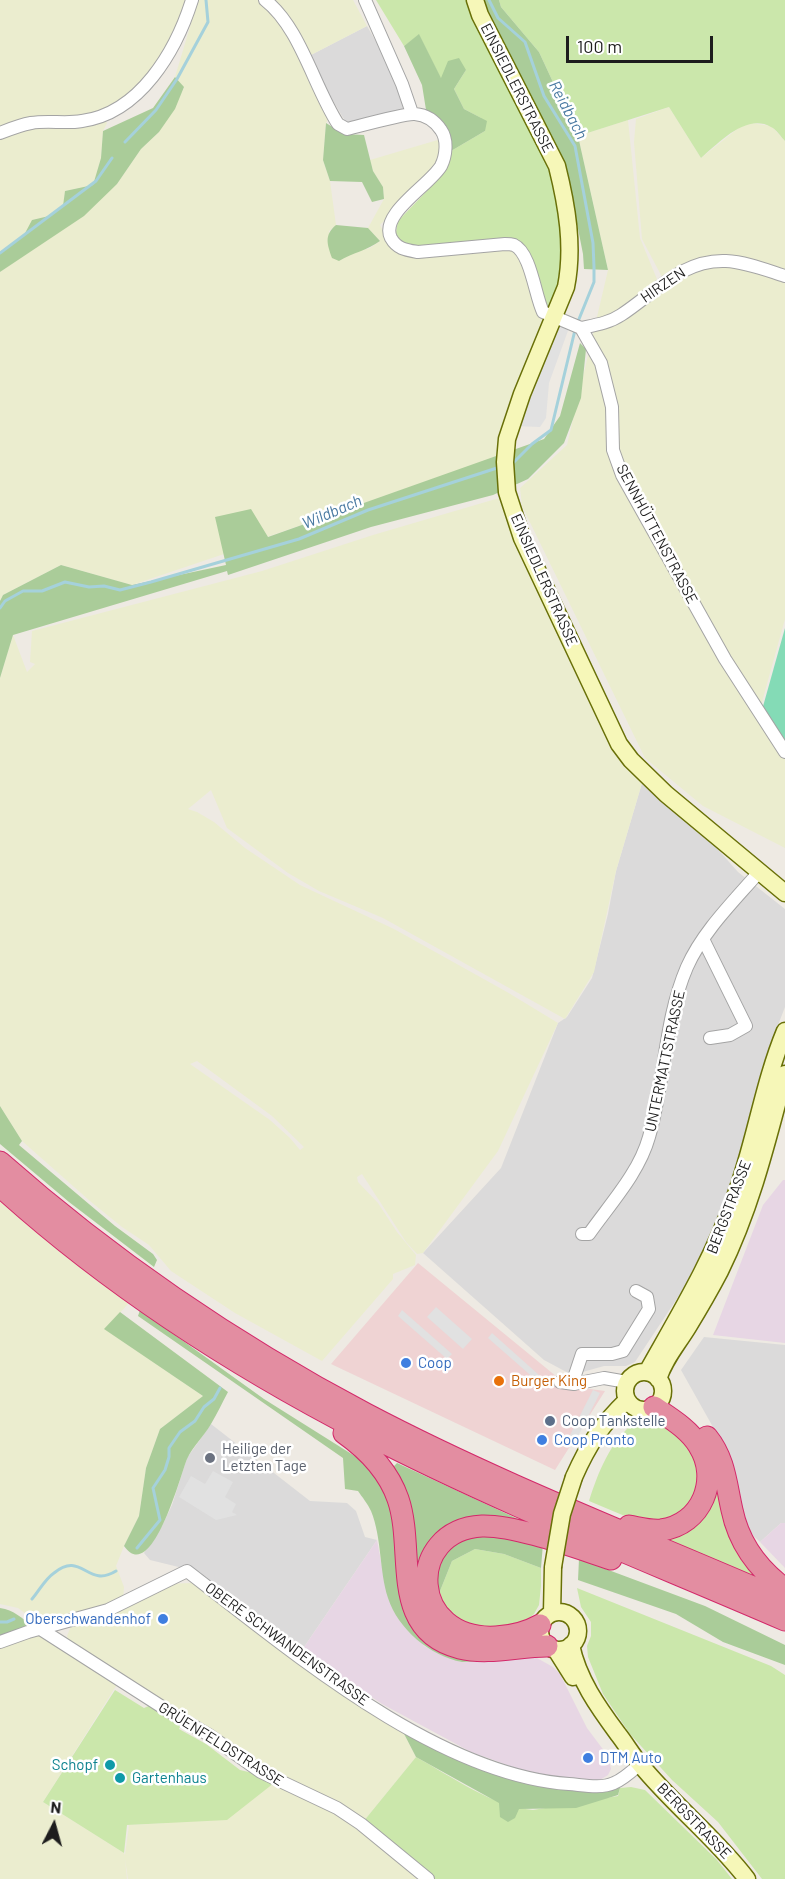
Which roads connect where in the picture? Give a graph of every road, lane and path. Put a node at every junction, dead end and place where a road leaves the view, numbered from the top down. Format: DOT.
graph roads {
  1 [pos="192,0"];
  2 [pos="265,0"];
  3 [pos="365,0"];
  4 [pos="474,0"];
  5 [pos="412,113"];
  6 [pos="0,133"];
  7 [pos="785,276"];
  8 [pos="561,320"];
  9 [pos="582,328"];
  10 [pos="785,752"];
  11 [pos="759,872"];
  12 [pos="785,893"];
  13 [pos="703,939"];
  14 [pos="785,1031"];
  15 [pos="710,1038"];
  16 [pos="785,1074"];
  17 [pos="0,1162"];
  18 [pos="0,1186"];
  19 [pos="582,1234"];
  20 [pos="636,1291"];
  21 [pos="264,1378"];
  22 [pos="560,1382"];
  23 [pos="627,1382"];
  24 [pos="574,1384"];
  25 [pos="647,1394"];
  26 [pos="589,1517"];
  27 [pos="785,1589"];
  28 [pos="715,1590"];
  29 [pos="785,1601"];
  30 [pos="553,1617"];
  31 [pos="785,1620"];
  32 [pos="42,1629"];
  33 [pos="0,1642"];
  34 [pos="558,1647"];
  35 [pos="640,1764"];
  36 [pos="428,1879"];
  37 [pos="747,1879"];
  1 -- 6 [label="street"];
  2 -- 5 [label="street"];
  3 -- 5 [label="street"];
  4 -- 8 [label="main road, EINSIEDLERSTRASSE"];
  5 -- 8 [label="street"];
  7 -- 9 [label="street, HIRZEN"];
  8 -- 9 [label="street"];
  8 -- 11 [label="main road, EINSIEDLERSTRASSE"];
  9 -- 10 [label="street, SENNHÜTTENSTRASSE"];
  11 -- 12 [label="main road, EINSIEDLERSTRASSE"];
  11 -- 13 [label="street, UNTERMATTSTRASSE"];
  13 -- 15 [label="street"];
  13 -- 19 [label="street, UNTERMATTSTRASSE"];
  14 -- 25 [label="main road, BERGSTRASSE"];
  16 -- 25 [label="main road, BERGSTRASSE"];
  17 -- 26 [label="highway"];
  18 -- 21 [label="highway"];
  20 -- 24 [label="street"];
  21 -- 28 [label="highway"];
  21 -- 34 [label="highway"];
  22 -- 24 [label="street"];
  23 -- 24 [label="street"];
  23 -- 25 [label="main road"];
  25 -- 26 [label="highway"];
  25 -- 27 [label="highway"];
  25 -- 30 [label="main road, BERGSTRASSE, bridge"];
  26 -- 29 [label="highway"];
  28 -- 30 [label="highway"];
  28 -- 31 [label="highway"];
  30 -- 34 [label="main road, BERGSTRASSE"];
  30 -- 34 [label="main road, BERGSTRASSE"];
  32 -- 33 [label="street, OBERE SCHWANDENSTRASSE"];
  32 -- 35 [label="street, OBERE SCHWANDENSTRASSE"];
  32 -- 36 [label="street, GRÜENFELDSTRASSE"];
  34 -- 35 [label="main road, BERGSTRASSE"];
  35 -- 37 [label="main road, BERGSTRASSE"];
}
